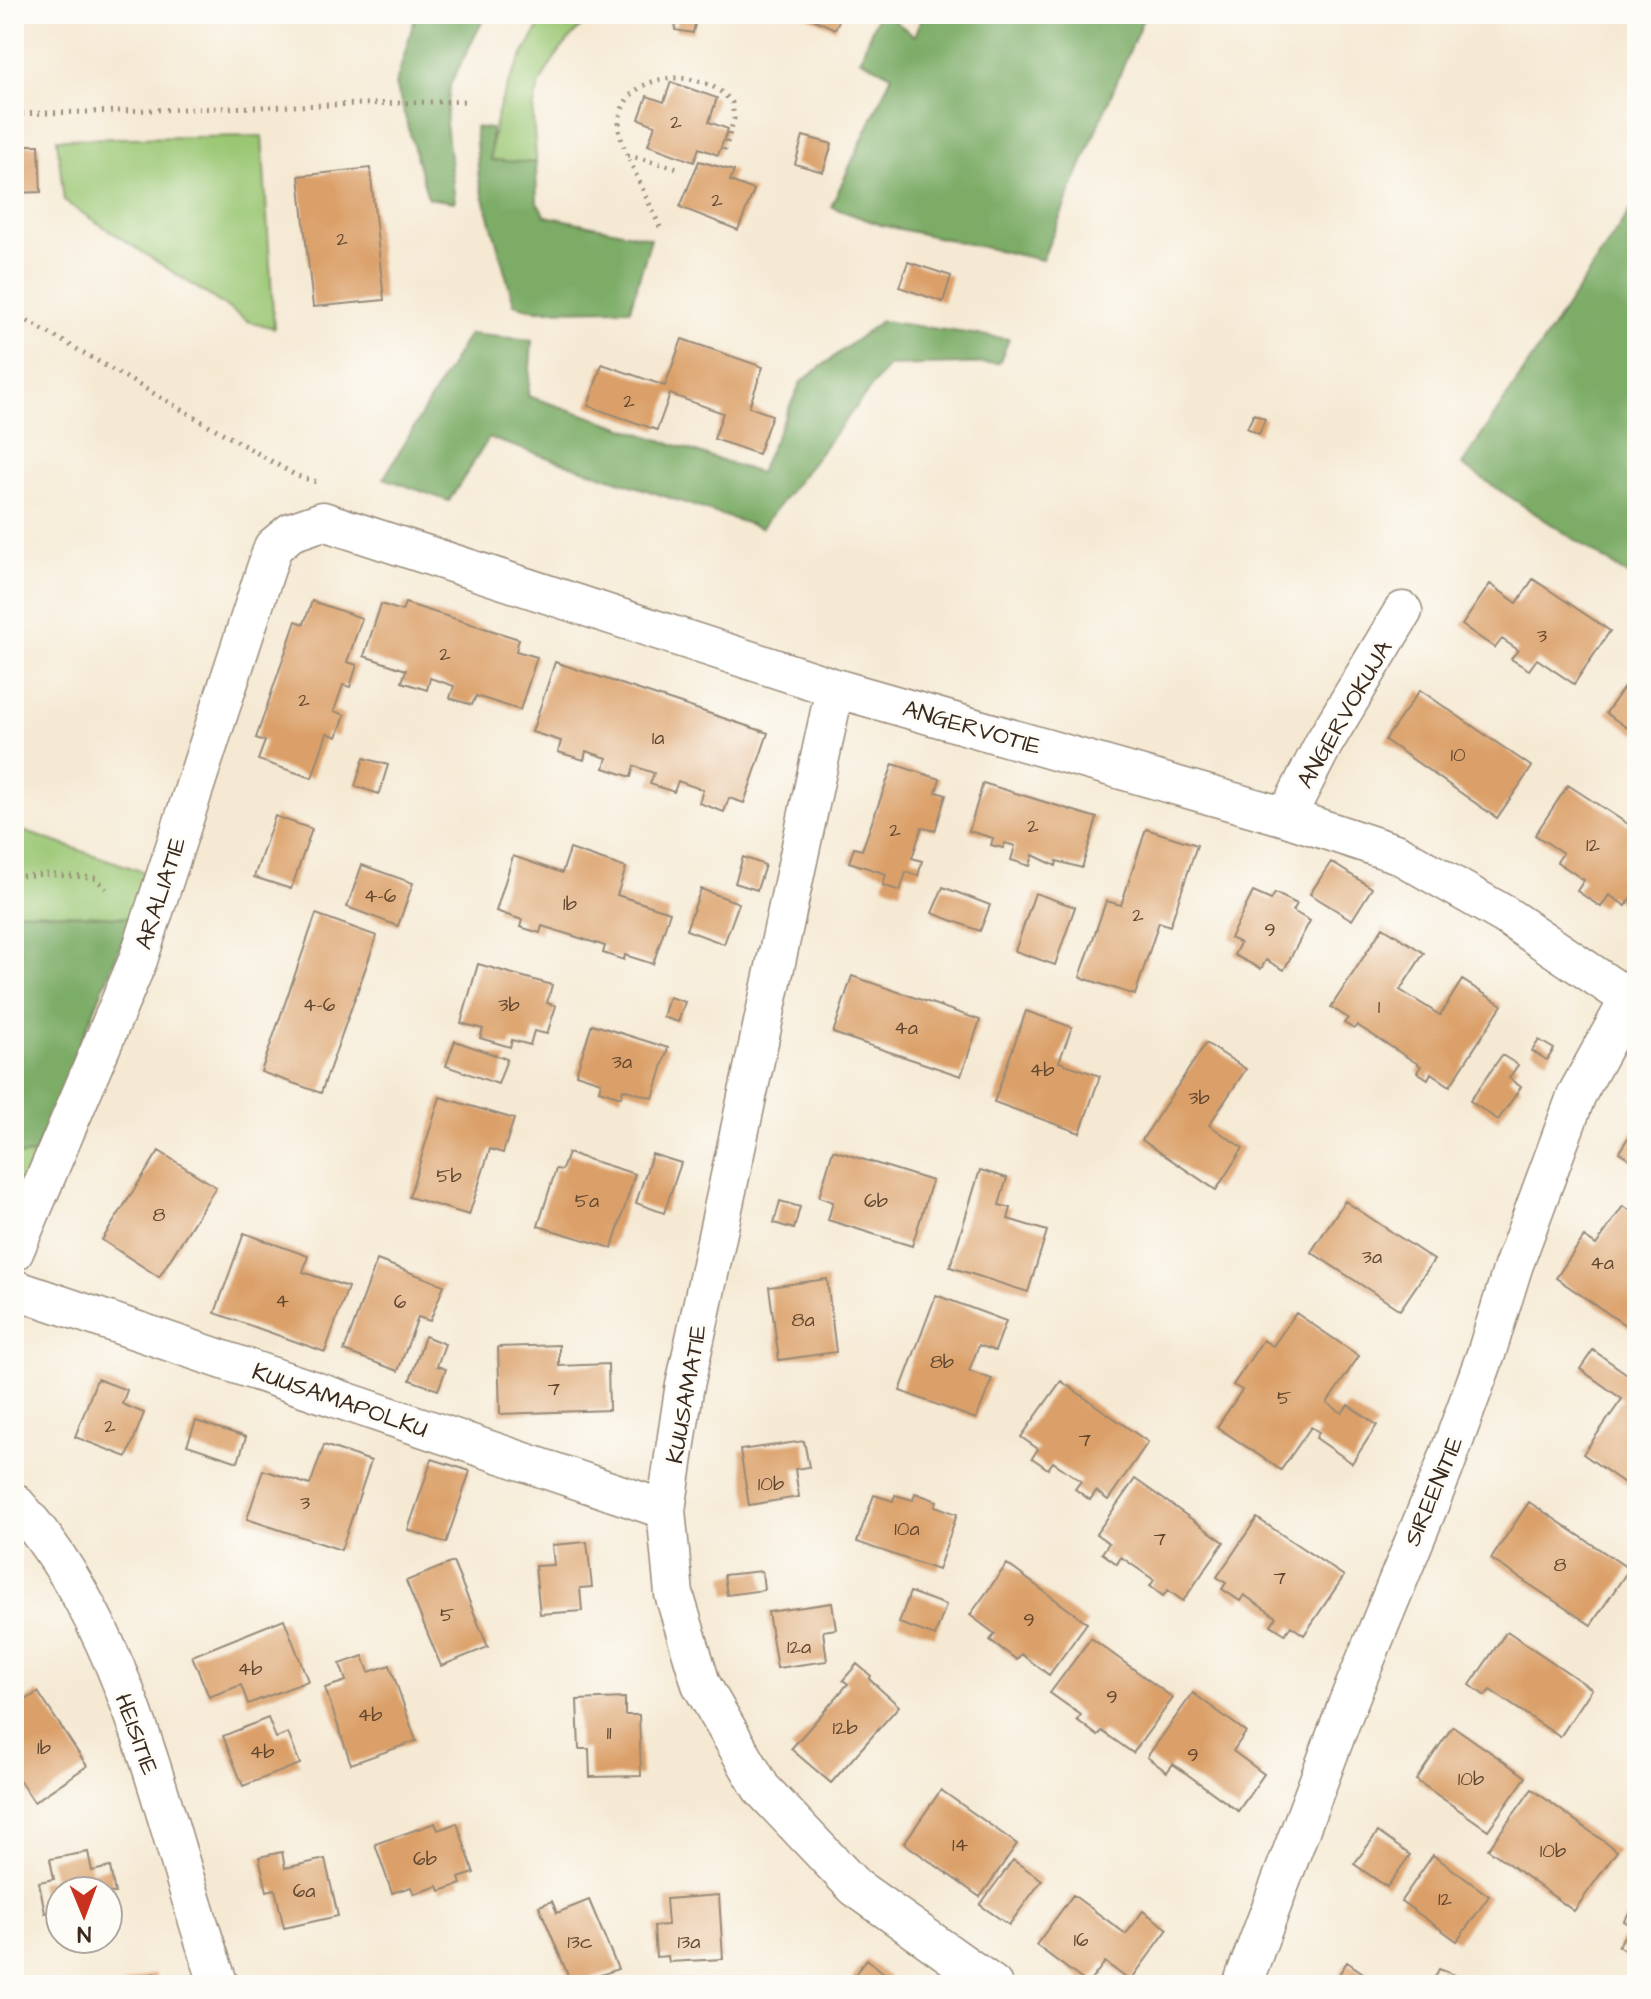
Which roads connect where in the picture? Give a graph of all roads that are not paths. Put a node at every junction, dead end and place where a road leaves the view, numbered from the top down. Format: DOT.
graph roads {
  1 [pos="291,532"];
  2 [pos="1403,611"];
  3 [pos="835,688"];
  4 [pos="1286,817"];
  5 [pos="1634,996"];
  6 [pos="14,1252"];
  7 [pos="14,1289"];
  8 [pos="14,1502"];
  9 [pos="666,1510"];
  10 [pos="219,1985"];
  11 [pos="993,1985"];
  12 [pos="1242,1985"];
  1 -- 3 [label="street, ANGERVOTIE"];
  1 -- 6 [label="street, ARALIATIE"];
  2 -- 4 [label="street, ANGERVOKUJA"];
  3 -- 4 [label="street, ANGERVOTIE"];
  3 -- 9 [label="street, KUUSAMATIE"];
  4 -- 5 [label="street, ANGERVOTIE"];
  5 -- 12 [label="street, SIREENITIE"];
  7 -- 9 [label="street, KUUSAMAPOLKU"];
  8 -- 10 [label="street, HEISITIE"];
  9 -- 11 [label="street, KUUSAMATIE"];
}
